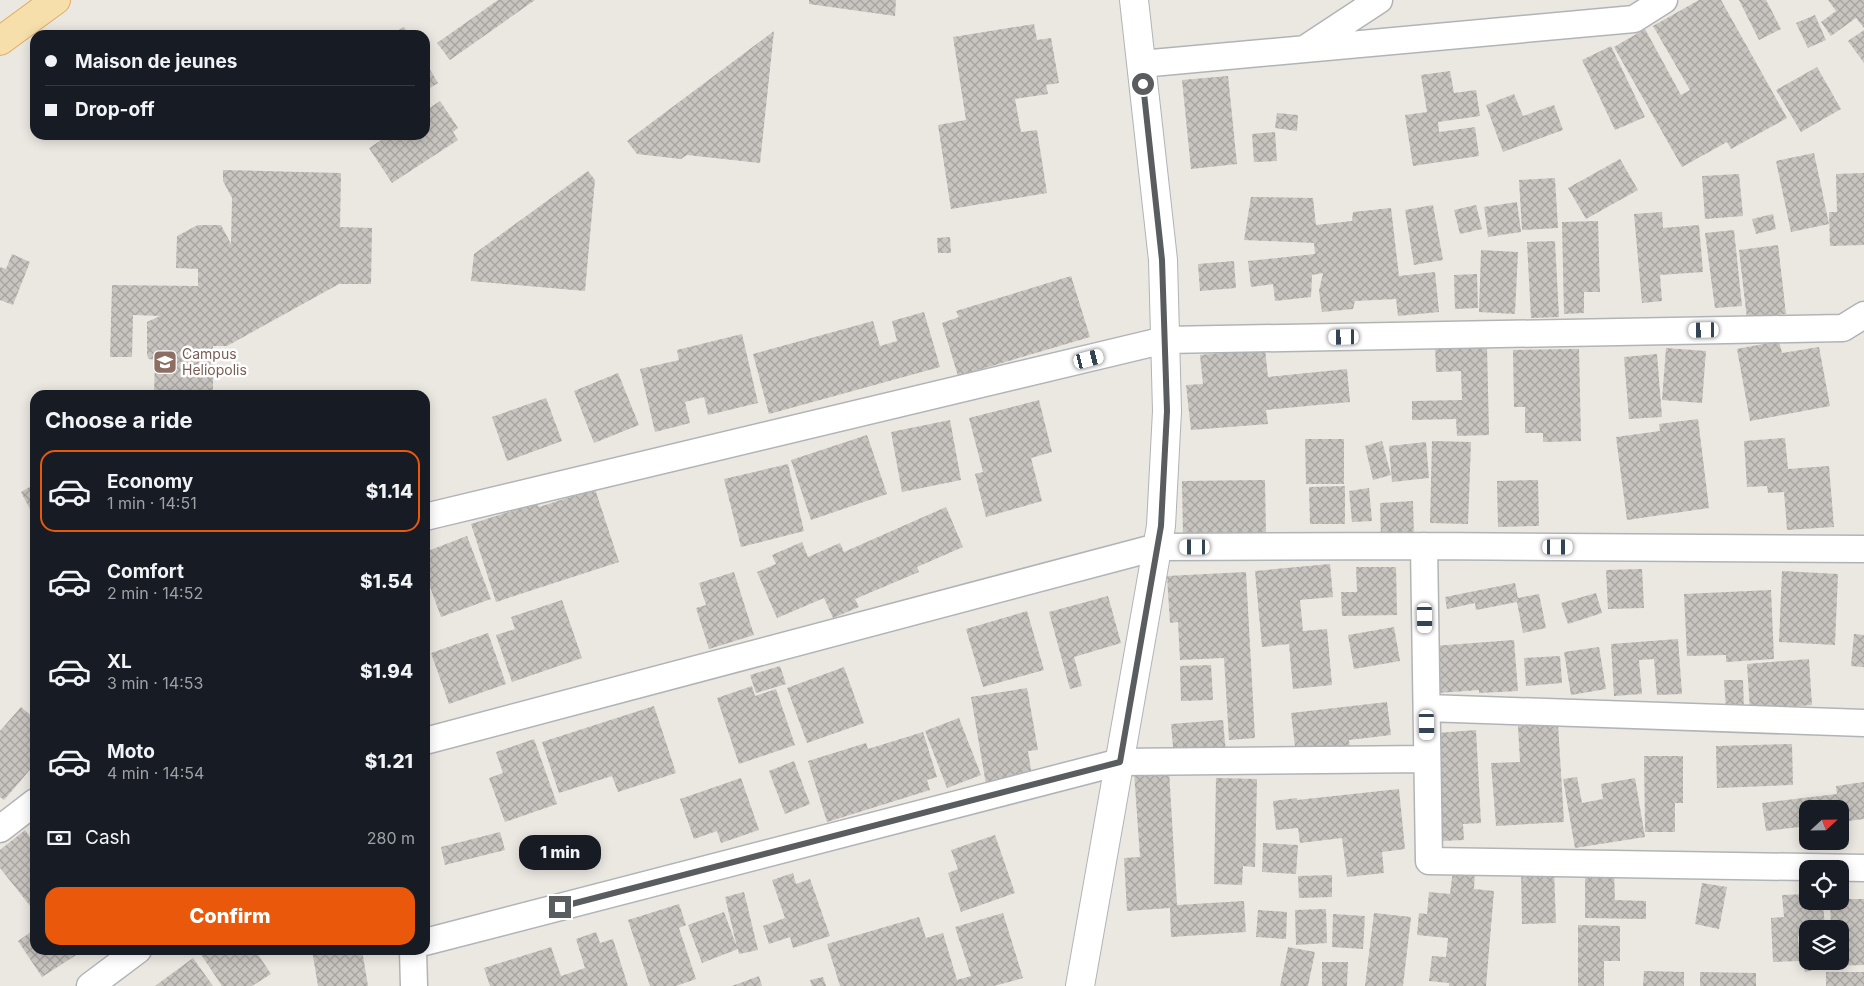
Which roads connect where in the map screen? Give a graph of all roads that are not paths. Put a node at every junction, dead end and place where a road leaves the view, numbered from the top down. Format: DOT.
graph roads {
  1 [pos="56,0"];
  2 [pos="1134,0"];
  3 [pos="1379,0"];
  4 [pos="1664,0"];
  5 [pos="1628,10"];
  6 [pos="0,41"];
  7 [pos="1303,50"];
  8 [pos="1141,64"];
  9 [pos="1864,315"];
  10 [pos="1165,340"];
  11 [pos="430,516"];
  12 [pos="1424,546"];
  13 [pos="1157,548"];
  14 [pos="1864,549"];
  15 [pos="1427,708"];
  16 [pos="1864,724"];
  17 [pos="430,740"];
  18 [pos="1427,759"];
  19 [pos="1120,762"];
  20 [pos="30,806"];
  21 [pos="0,829"];
  22 [pos="1864,868"];
  23 [pos="430,941"];
  24 [pos="131,955"];
  25 [pos="413,955"];
  26 [pos="90,986"];
  27 [pos="414,986"];
  28 [pos="1080,986"];
  1 -- 6 [label="main road"];
  2 -- 8 [label="main road"];
  3 -- 7 [label="street"];
  4 -- 5 [label="street"];
  5 -- 7 [label="street"];
  7 -- 8 [label="street"];
  8 -- 10 [label="main road"];
  9 -- 10 [label="street"];
  10 -- 11 [label="street"];
  10 -- 13 [label="main road"];
  12 -- 13 [label="street"];
  12 -- 14 [label="street"];
  12 -- 15 [label="street"];
  13 -- 17 [label="street"];
  13 -- 19 [label="main road"];
  15 -- 16 [label="street"];
  15 -- 18 [label="street"];
  18 -- 19 [label="street"];
  18 -- 22 [label="street"];
  19 -- 23 [label="street"];
  19 -- 28 [label="main road"];
  20 -- 21 [label="street"];
  24 -- 26 [label="street"];
  25 -- 27 [label="street"];
}
